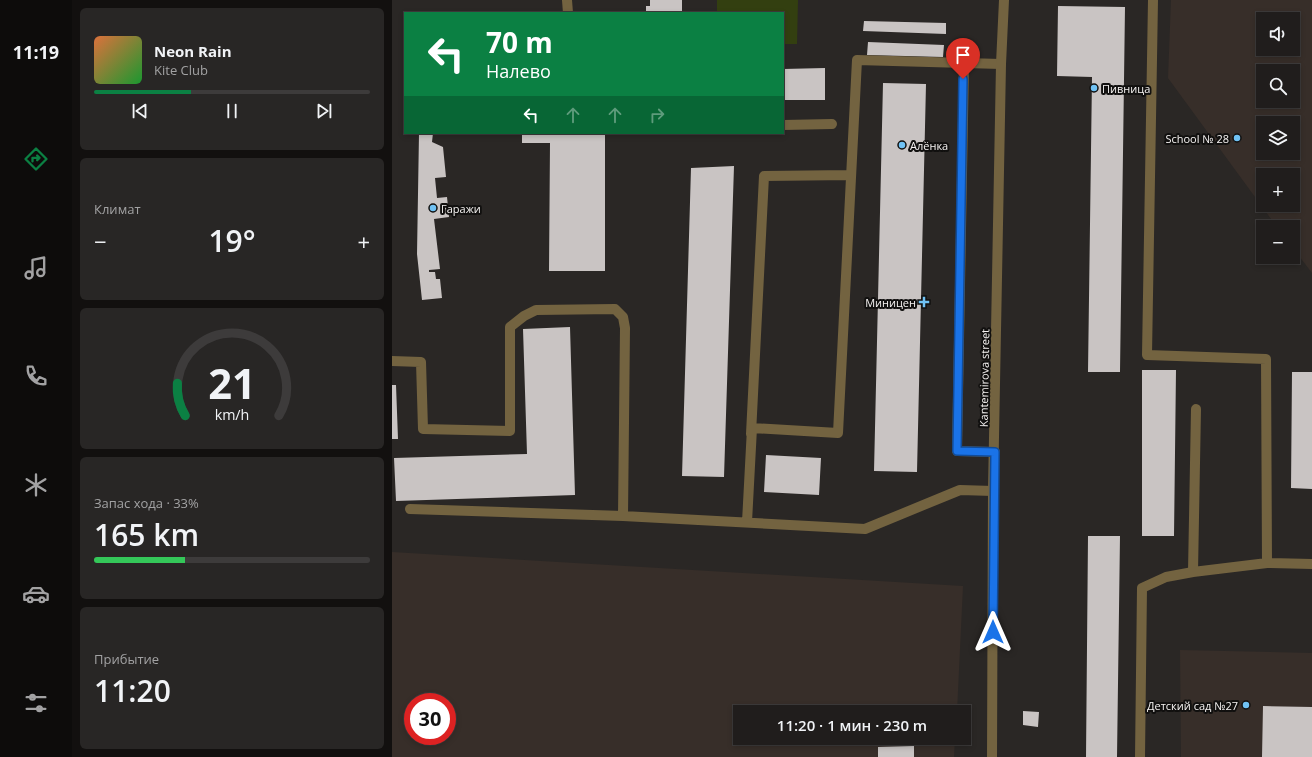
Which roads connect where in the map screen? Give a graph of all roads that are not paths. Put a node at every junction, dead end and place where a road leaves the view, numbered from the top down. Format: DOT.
graph roads {
  1 [pos="567,0"];
  2 [pos="1004,0"];
  3 [pos="1153,0"];
  4 [pos="568,12"];
  5 [pos="964,64"];
  6 [pos="1001,64"];
  7 [pos="832,124"];
  8 [pos="784,125"];
  9 [pos="851,175"];
  10 [pos="392,361"];
  11 [pos="1196,409"];
  12 [pos="751,437"];
  13 [pos="995,452"];
  14 [pos="994,491"];
  15 [pos="410,509"];
  16 [pos="624,516"];
  17 [pos="747,522"];
  18 [pos="1267,563"];
  19 [pos="1312,564"];
  20 [pos="1193,572"];
  21 [pos="992,757"];
  22 [pos="1140,757"];
  1 -- 4 [label="street"];
  2 -- 6 [label="street, Kantemirova street"];
  3 -- 18 [label="street"];
  5 -- 6 [label="street"];
  5 -- 9 [label="street"];
  5 -- 13 [label="street"];
  6 -- 13 [label="street, Kantemirova street"];
  7 -- 8 [label="street"];
  9 -- 12 [label="street"];
  9 -- 12 [label="street"];
  10 -- 16 [label="street"];
  11 -- 20 [label="street"];
  12 -- 17 [label="street"];
  13 -- 14 [label="street, Kantemirova street"];
  14 -- 17 [label="street"];
  14 -- 21 [label="street, Kantemirova street"];
  15 -- 16 [label="street"];
  16 -- 17 [label="street"];
  18 -- 19 [label="street"];
  18 -- 20 [label="street"];
  20 -- 22 [label="street"];
}
